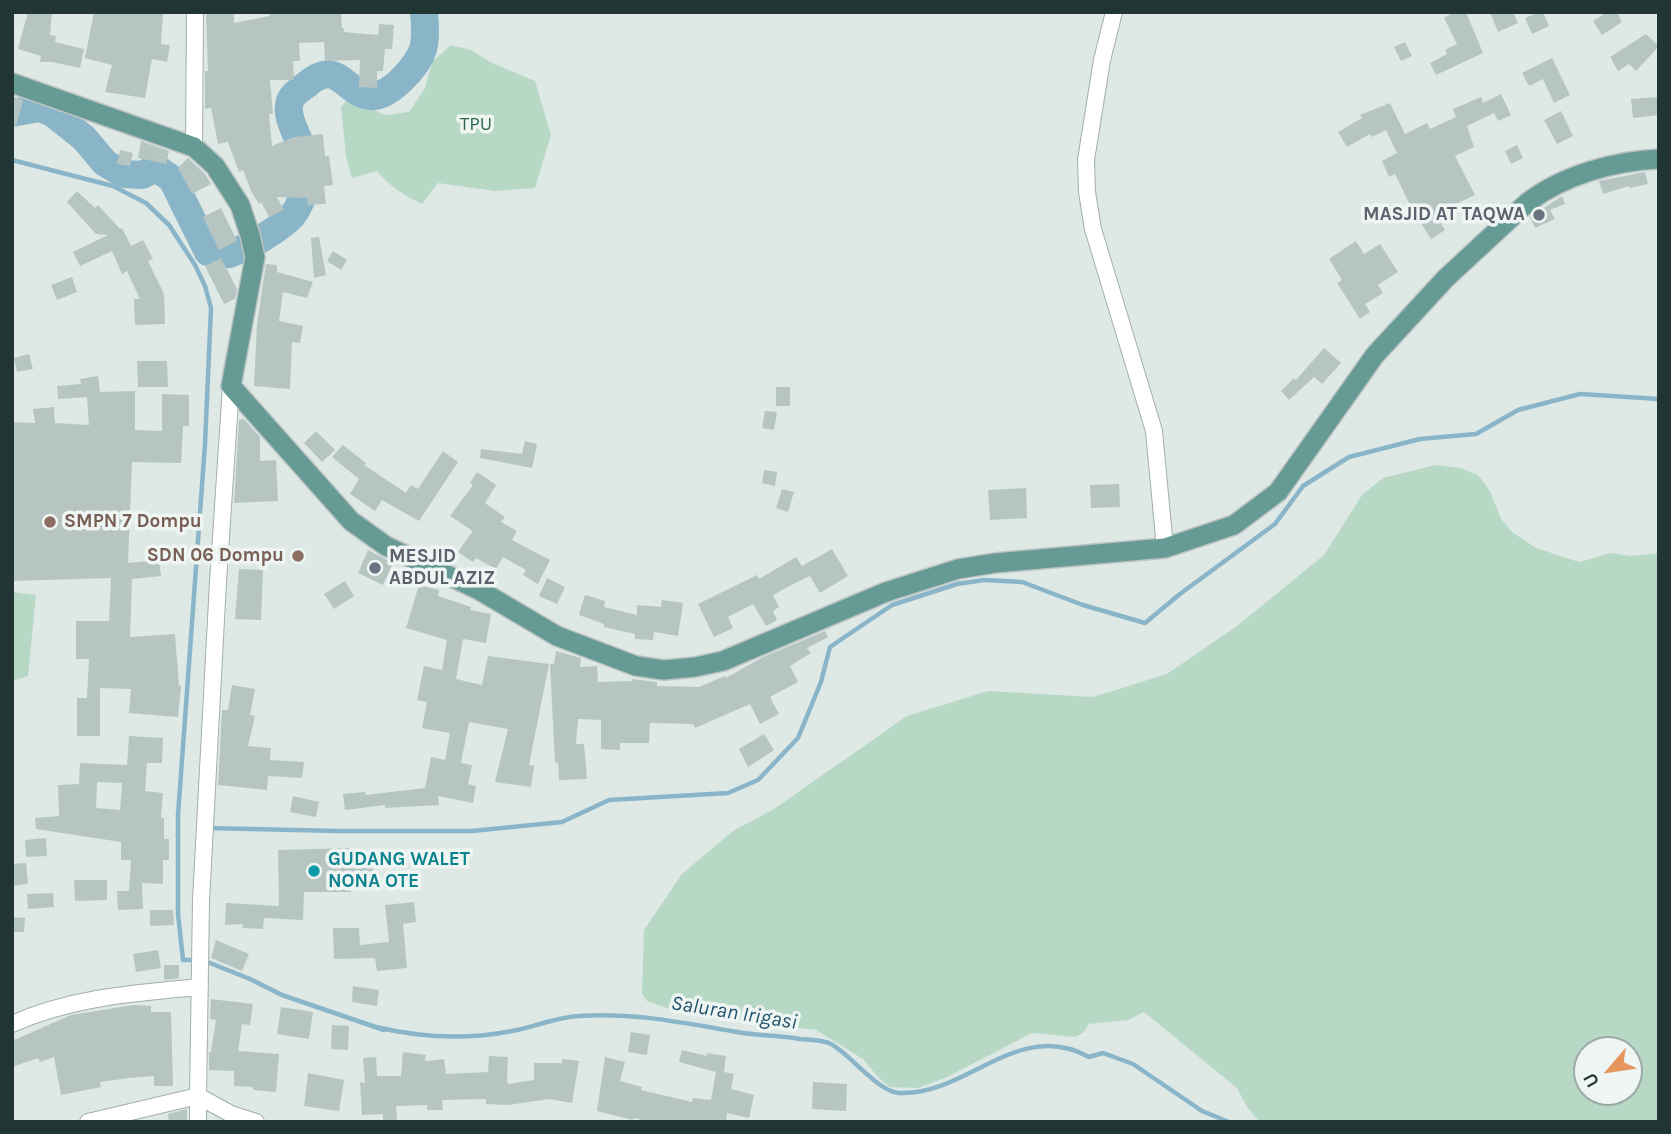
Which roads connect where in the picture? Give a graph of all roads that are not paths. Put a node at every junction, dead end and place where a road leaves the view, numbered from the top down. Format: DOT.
graph roads {
  1 [pos="195,12"];
  2 [pos="1114,12"];
  3 [pos="12,83"];
  4 [pos="194,146"];
  5 [pos="1659,159"];
  6 [pos="231,386"];
  7 [pos="1165,548"];
  8 [pos="200,987"];
  9 [pos="12,1024"];
  10 [pos="198,1096"];
  11 [pos="88,1122"];
  12 [pos="198,1122"];
  13 [pos="256,1122"];
  1 -- 4 [label="street"];
  2 -- 7 [label="street"];
  3 -- 4 [label="main road"];
  4 -- 6 [label="main road"];
  5 -- 7 [label="main road"];
  6 -- 7 [label="main road"];
  6 -- 8 [label="street"];
  8 -- 9 [label="street"];
  8 -- 10 [label="street"];
  10 -- 11 [label="street"];
  10 -- 12 [label="street"];
  10 -- 13 [label="street"];
}
